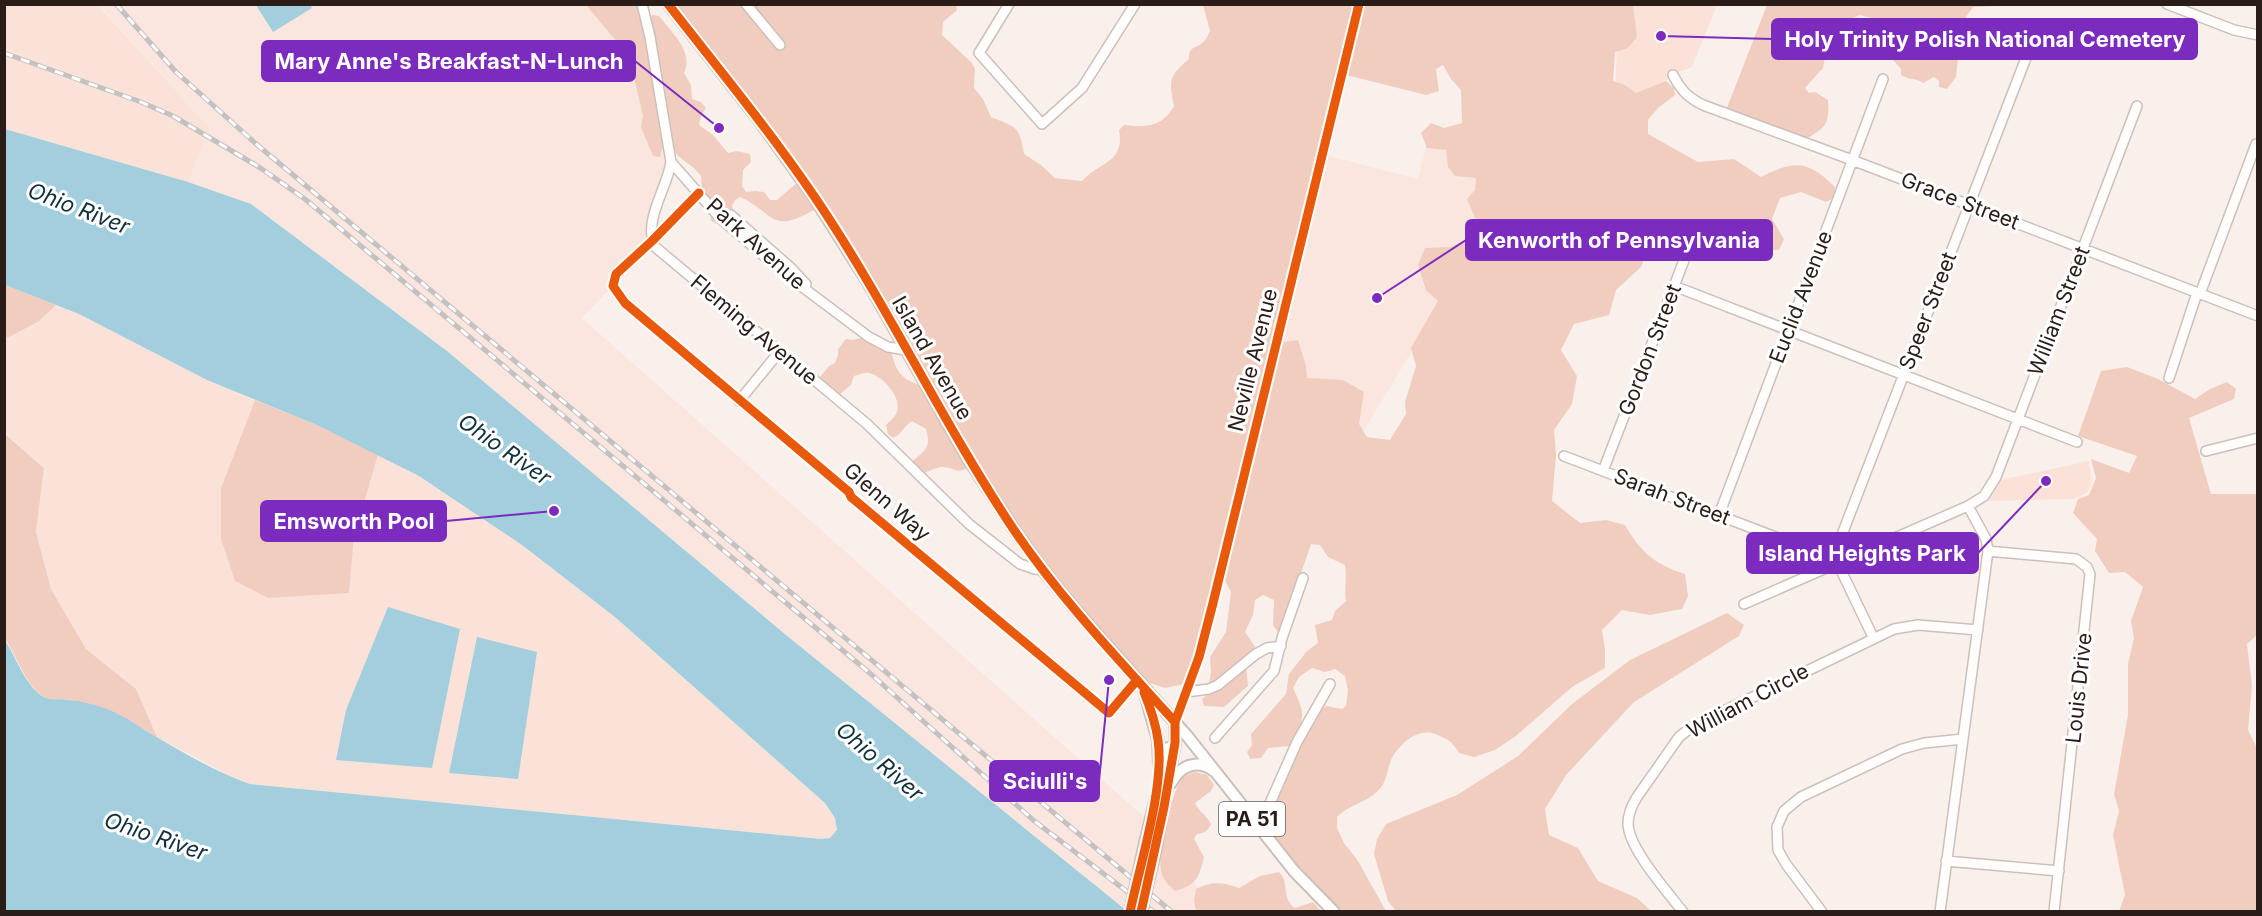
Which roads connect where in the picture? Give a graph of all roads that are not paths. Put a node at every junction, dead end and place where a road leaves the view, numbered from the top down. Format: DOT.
graph roads {
  1 [pos="642,4"];
  2 [pos="668,4"];
  3 [pos="746,4"];
  4 [pos="1009,4"];
  5 [pos="1135,4"];
  6 [pos="1359,4"];
  7 [pos="2167,4"];
  8 [pos="2258,35"];
  9 [pos="780,45"];
  10 [pos="2026,58"];
  11 [pos="1673,75"];
  12 [pos="1883,79"];
  13 [pos="2137,106"];
  14 [pos="2256,144"];
  15 [pos="1852,160"];
  16 [pos="671,162"];
  17 [pos="699,193"];
  18 [pos="1969,205"];
  19 [pos="731,215"];
  20 [pos="1696,229"];
  21 [pos="652,241"];
  22 [pos="2083,249"];
  23 [pos="1674,286"];
  24 [pos="2198,293"];
  25 [pos="818,297"];
  26 [pos="2258,316"];
  27 [pos="1788,330"];
  28 [pos="906,350"];
  29 [pos="780,351"];
  30 [pos="1904,375"];
  31 [pos="2169,378"];
  32 [pos="739,401"];
  33 [pos="2018,419"];
  34 [pos="2258,438"];
  35 [pos="2078,442"];
  36 [pos="2206,451"];
  37 [pos="1564,456"];
  38 [pos="1603,471"];
  39 [pos="1968,506"];
  40 [pos="1719,515"];
  41 [pos="1988,550"];
  42 [pos="1838,564"];
  43 [pos="1043,570"];
  44 [pos="1303,578"];
  45 [pos="1744,604"];
  46 [pos="1978,630"];
  47 [pos="1873,637"];
  48 [pos="1281,646"];
  49 [pos="1140,683"];
  50 [pos="1330,684"];
  51 [pos="1186,692"];
  52 [pos="1175,722"];
  53 [pos="1215,738"];
  54 [pos="1963,739"];
  55 [pos="1221,777"];
  56 [pos="1166,795"];
  57 [pos="1154,801"];
  58 [pos="1259,828"];
  59 [pos="1150,846"];
  60 [pos="1946,861"];
  61 [pos="2059,871"];
  62 [pos="1130,912"];
  63 [pos="1141,912"];
  64 [pos="1334,912"];
  65 [pos="1683,912"];
  66 [pos="1822,912"];
  67 [pos="1940,912"];
  68 [pos="2054,912"];
  1 -- 16 [label="street"];
  2 -- 28 [label="main road, Island Avenue / PA 51"];
  3 -- 9 [label="street"];
  4 -- 5 [label="street"];
  6 -- 51 [label="street, Neville Avenue"];
  7 -- 8 [label="street"];
  10 -- 18 [label="street, Speer Street"];
  11 -- 15 [label="street, Grace Street"];
  12 -- 15 [label="street, Euclid Avenue"];
  13 -- 22 [label="street, William Street"];
  14 -- 24 [label="street"];
  15 -- 18 [label="street, Grace Street"];
  15 -- 27 [label="street, Euclid Avenue"];
  16 -- 17 [label="street, Park Avenue"];
  16 -- 21 [label="street"];
  17 -- 21 [label="street"];
  17 -- 25 [label="street, Park Avenue"];
  18 -- 22 [label="street, Grace Street"];
  18 -- 30 [label="street, Speer Street"];
  19 -- 25 [label="street, Park Avenue"];
  20 -- 23 [label="street, Gordon Street"];
  21 -- 29 [label="street, Fleming Avenue"];
  21 -- 32 [label="street, Glenn Way"];
  22 -- 24 [label="street, Grace Street"];
  22 -- 33 [label="street, William Street"];
  23 -- 27 [label="street"];
  23 -- 38 [label="street, Gordon Street"];
  24 -- 26 [label="street, Grace Street"];
  24 -- 31 [label="street"];
  25 -- 28 [label="street, Park Avenue"];
  27 -- 30 [label="street"];
  27 -- 40 [label="street, Euclid Avenue"];
  28 -- 43 [label="main road, Island Avenue / PA 51"];
  29 -- 32 [label="street"];
  29 -- 43 [label="street, Fleming Avenue"];
  30 -- 33 [label="street"];
  30 -- 42 [label="street, Speer Street"];
  32 -- 49 [label="street, Glenn Way"];
  33 -- 35 [label="street"];
  33 -- 39 [label="street, William Street"];
  34 -- 36 [label="street"];
  37 -- 38 [label="street, Sarah Street"];
  38 -- 40 [label="street, Sarah Street"];
  39 -- 41 [label="street"];
  39 -- 42 [label="street, William Street"];
  40 -- 42 [label="street, Sarah Street"];
  41 -- 46 [label="street"];
  41 -- 61 [label="street, Louis Drive"];
  42 -- 45 [label="street, William Street"];
  42 -- 47 [label="street"];
  43 -- 49 [label="main road, Island Avenue / PA 51"];
  44 -- 48 [label="street"];
  46 -- 47 [label="street, William Circle"];
  46 -- 54 [label="street"];
  47 -- 65 [label="street, William Circle"];
  48 -- 51 [label="street"];
  48 -- 53 [label="street"];
  49 -- 52 [label="main road, Island Avenue / PA 51"];
  49 -- 57 [label="main road"];
  50 -- 58 [label="street"];
  51 -- 52 [label="street, Neville Avenue"];
  52 -- 55 [label="main road, PA 51"];
  52 -- 56 [label="main road"];
  52 -- 57 [label="main road"];
  54 -- 60 [label="street"];
  54 -- 66 [label="street"];
  55 -- 56 [label="main road"];
  55 -- 58 [label="main road, PA 51"];
  56 -- 59 [label="main road"];
  57 -- 59 [label="main road"];
  58 -- 64 [label="main road, PA 51"];
  59 -- 62 [label="main road, bridge"];
  59 -- 63 [label="main road, bridge"];
  60 -- 61 [label="street"];
  60 -- 67 [label="street"];
  61 -- 68 [label="street, Louis Drive"];
}
